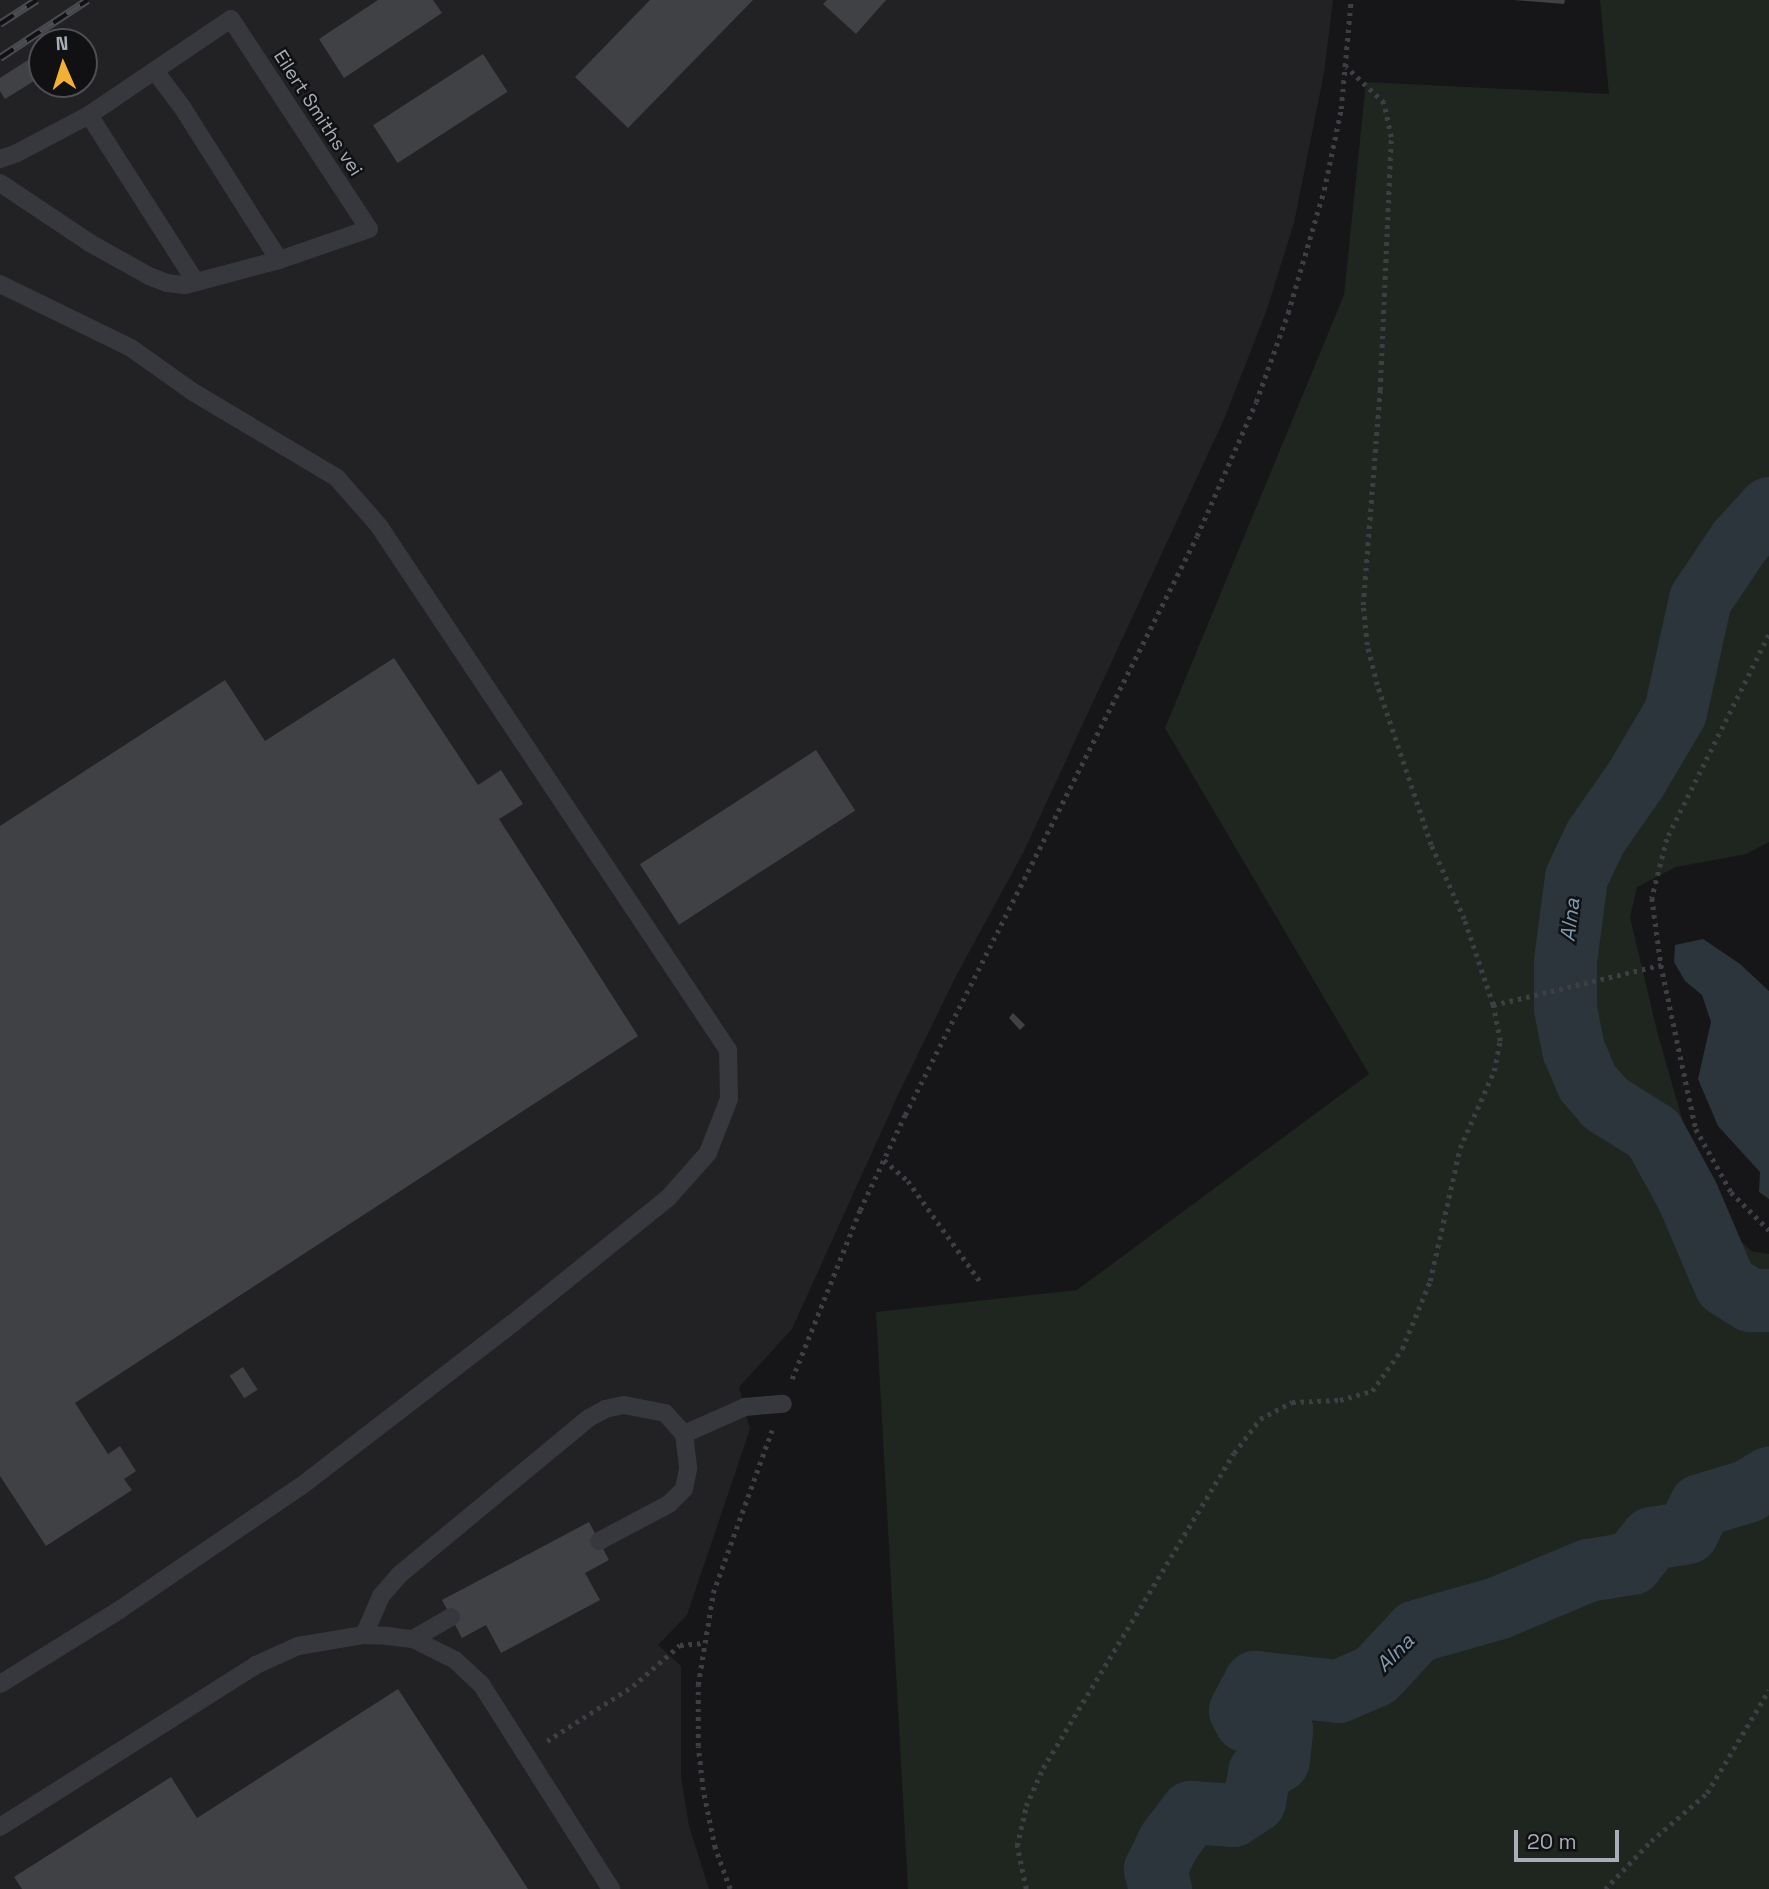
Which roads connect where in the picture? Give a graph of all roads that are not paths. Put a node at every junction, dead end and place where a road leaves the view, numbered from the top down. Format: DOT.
graph roads {
  1 [pos="155,71"];
  2 [pos="89,115"];
  3 [pos="0,159"];
  4 [pos="0,183"];
  5 [pos="279,260"];
  6 [pos="196,282"];
  7 [pos="0,284"];
  8 [pos="783,1404"];
  9 [pos="684,1434"];
  10 [pos="599,1541"];
  11 [pos="451,1617"];
  12 [pos="364,1635"];
  13 [pos="413,1639"];
  14 [pos="0,1684"];
  15 [pos="0,1827"];
  16 [pos="611,1889"];
  1 -- 2 [label="lane, Eilert Smiths vei"];
  1 -- 5 [label="lane"];
  1 -- 5 [label="lane, Eilert Smiths vei"];
  2 -- 3 [label="lane, Eilert Smiths vei"];
  2 -- 6 [label="lane"];
  4 -- 6 [label="lane, Eilert Smiths vei"];
  5 -- 6 [label="lane, Eilert Smiths vei"];
  7 -- 14 [label="lane"];
  8 -- 9 [label="lane"];
  9 -- 10 [label="lane"];
  9 -- 12 [label="lane"];
  11 -- 13 [label="lane"];
  12 -- 13 [label="lane"];
  12 -- 15 [label="lane"];
  13 -- 16 [label="lane"];
}
